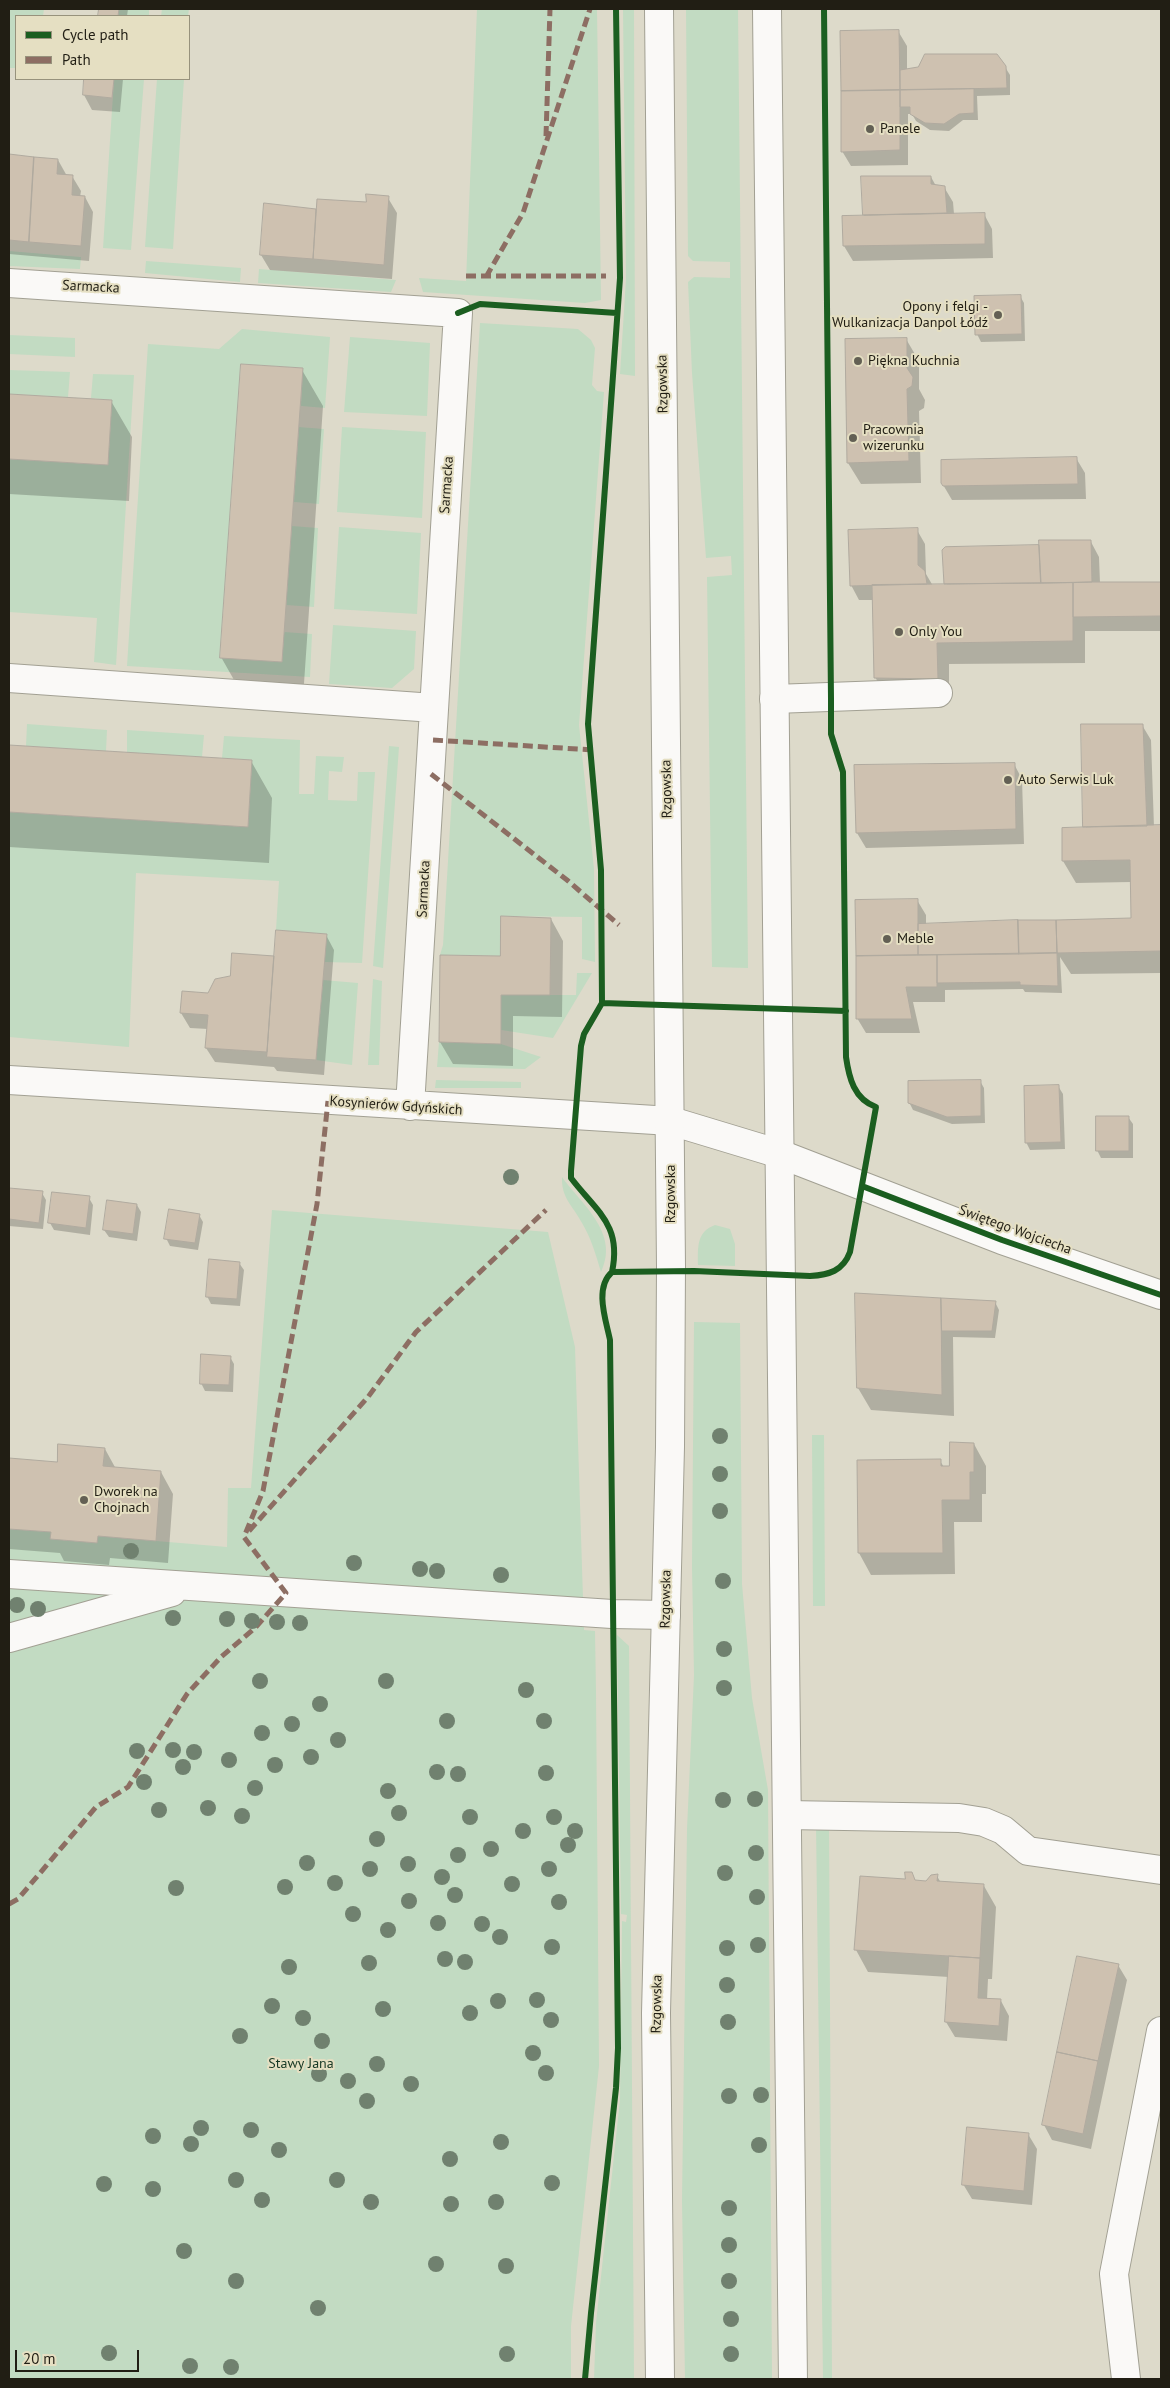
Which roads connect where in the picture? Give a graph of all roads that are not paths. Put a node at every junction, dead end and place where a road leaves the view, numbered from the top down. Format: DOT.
graph roads {
  1 [pos="659,9"];
  2 [pos="767,9"];
  3 [pos="9,283"];
  4 [pos="9,678"];
  5 [pos="938,693"];
  6 [pos="774,699"];
  7 [pos="434,708"];
  8 [pos="9,1080"];
  9 [pos="410,1106"];
  10 [pos="671,1121"];
  11 [pos="780,1154"];
  12 [pos="1161,1295"];
  13 [pos="9,1574"];
  14 [pos="192,1586"];
  15 [pos="666,1615"];
  16 [pos="9,1638"];
  17 [pos="787,1815"];
  18 [pos="1161,1870"];
  19 [pos="1161,2031"];
  20 [pos="660,2379"];
  21 [pos="793,2379"];
  22 [pos="1126,2379"];
  1 -- 10 [label="main road, Rzgowska"];
  2 -- 6 [label="main road"];
  3 -- 7 [label="main road, Sarmacka"];
  4 -- 7 [label="main road"];
  5 -- 6 [label="main road"];
  6 -- 11 [label="main road"];
  7 -- 9 [label="main road, Sarmacka"];
  8 -- 9 [label="main road, Kosynierów Gdyńskich"];
  9 -- 10 [label="main road, Kosynierów Gdyńskich"];
  10 -- 11 [label="main road, Kosynierów Gdyńskich"];
  10 -- 15 [label="main road, Rzgowska"];
  11 -- 12 [label="main road, Świętego Wojciecha"];
  11 -- 17 [label="main road"];
  13 -- 14 [label="main road"];
  14 -- 15 [label="main road"];
  14 -- 16 [label="main road"];
  15 -- 20 [label="main road, Rzgowska"];
  17 -- 18 [label="main road"];
  17 -- 21 [label="main road"];
  19 -- 22 [label="main road"];
}
